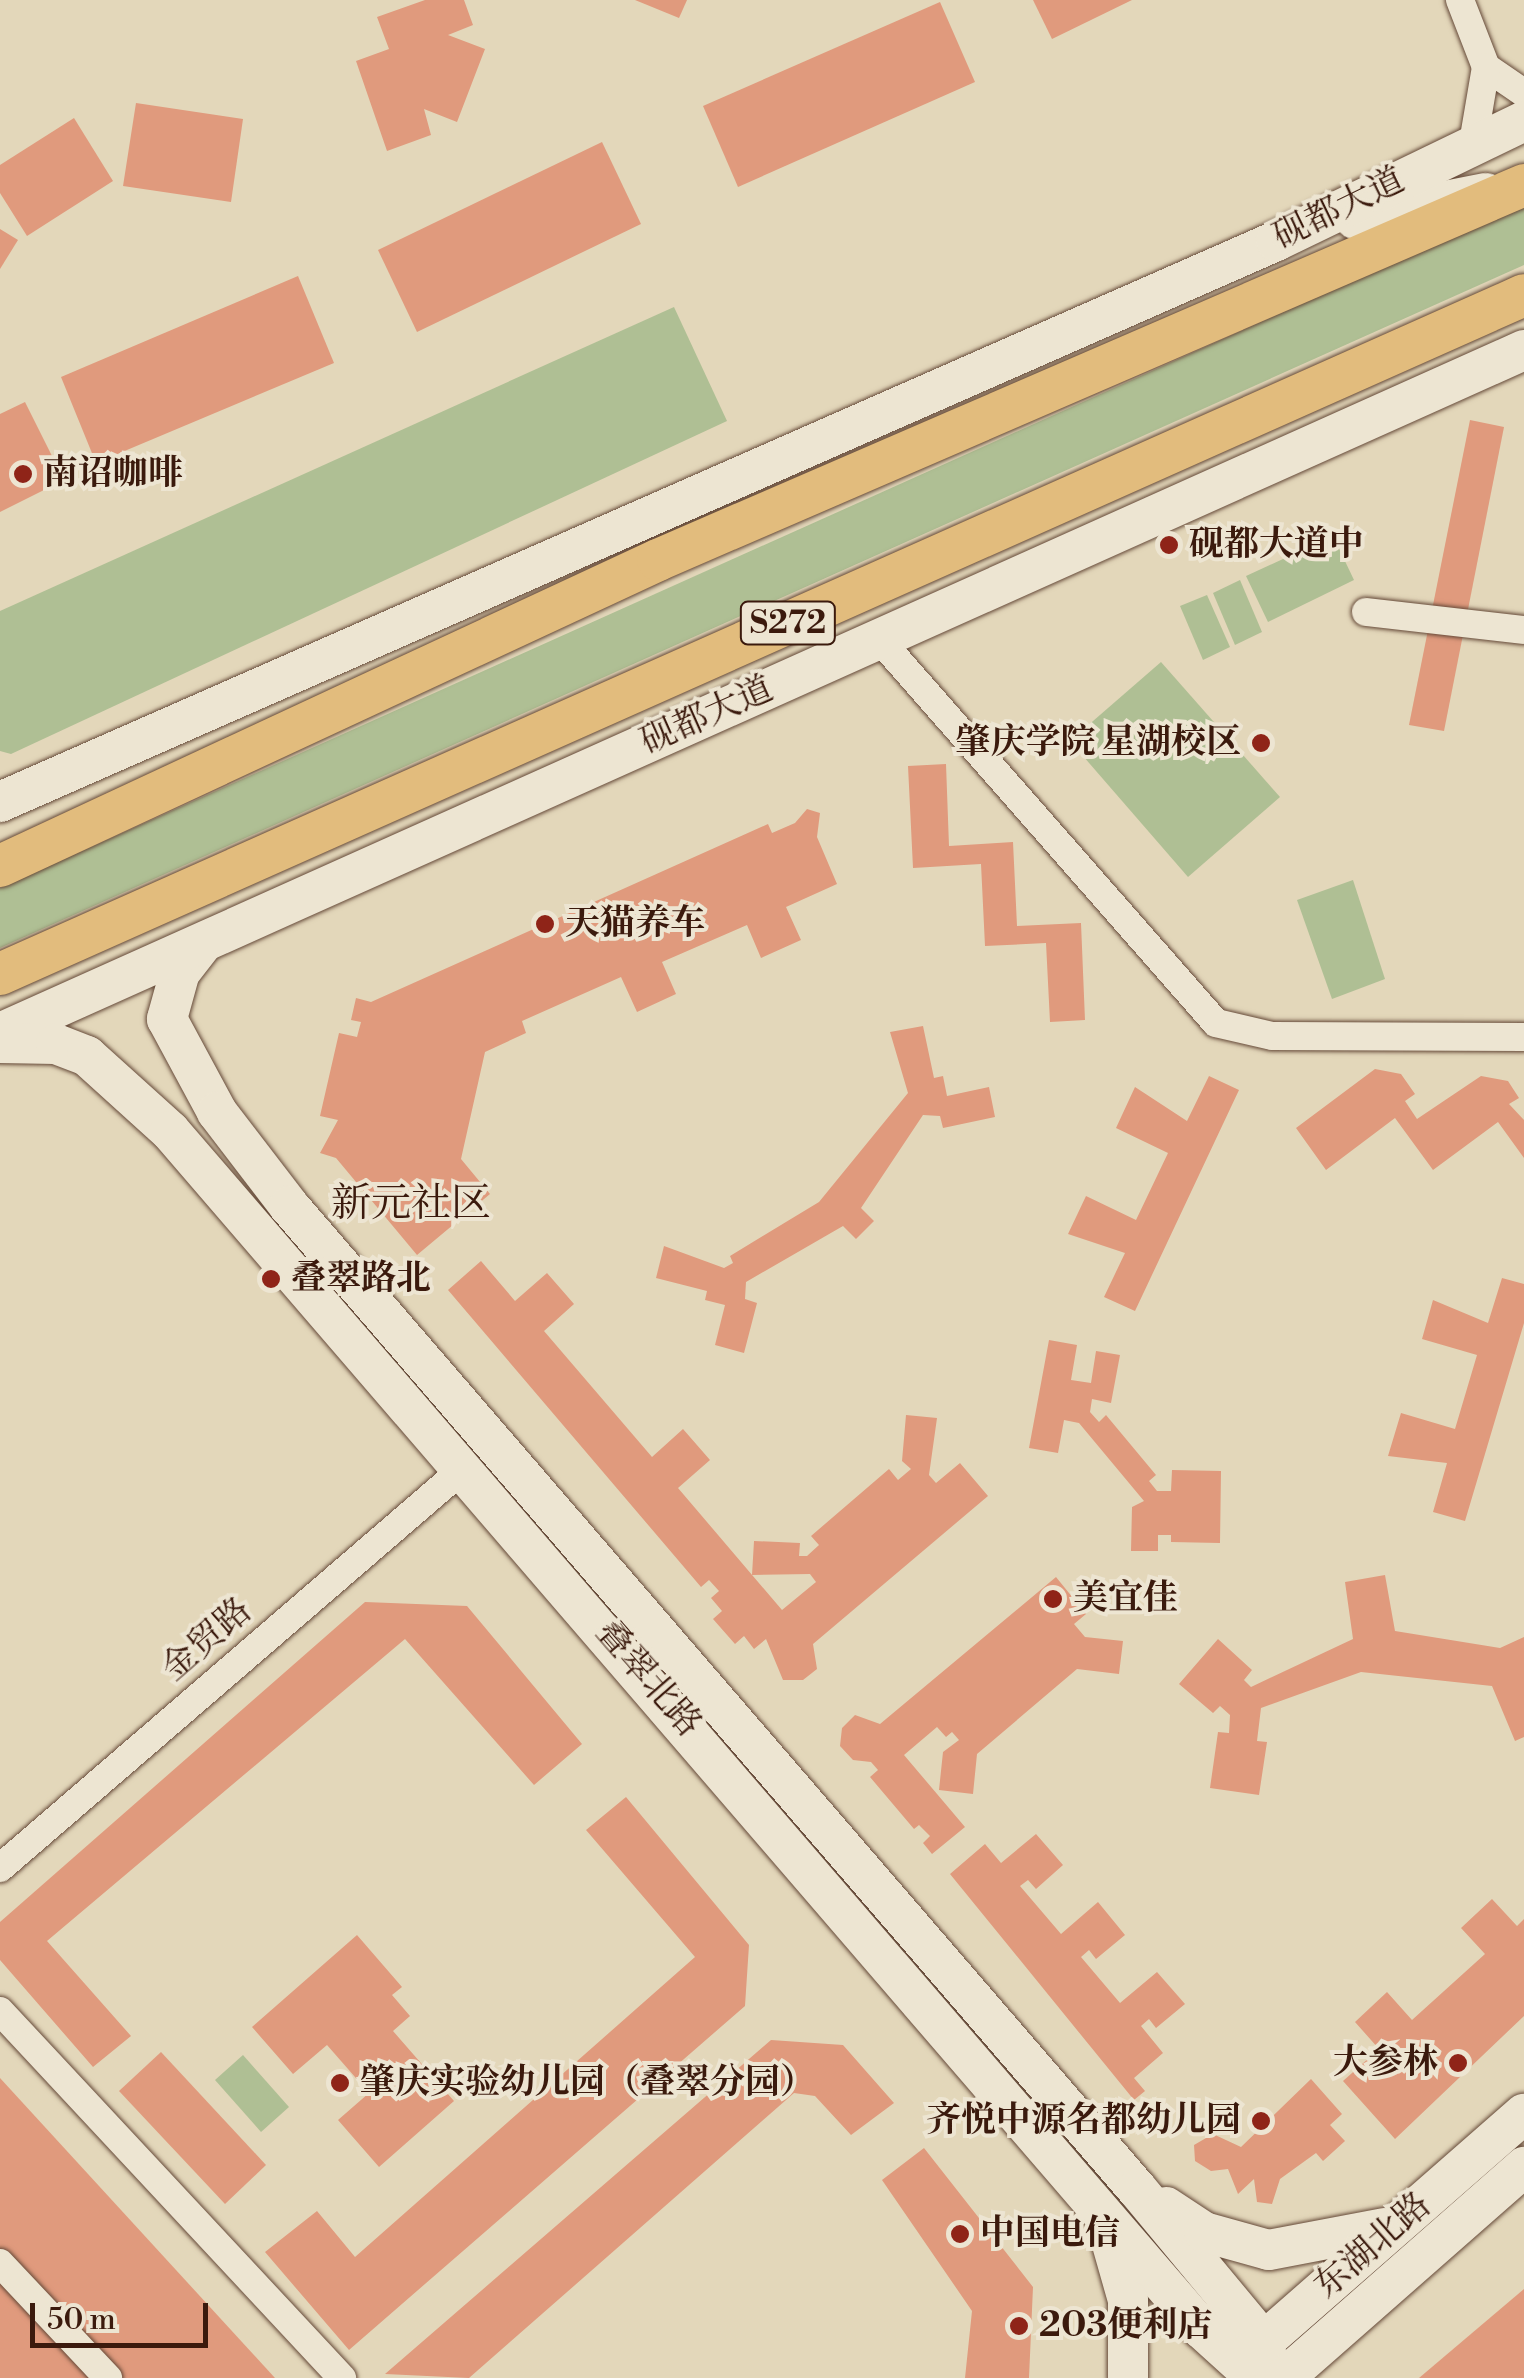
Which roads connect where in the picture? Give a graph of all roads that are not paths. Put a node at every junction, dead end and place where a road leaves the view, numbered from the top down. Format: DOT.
graph roads {
  1 [pos="1460,0"];
  2 [pos="1486,68"];
  3 [pos="1524,93"];
  4 [pos="1524,121"];
  5 [pos="1473,144"];
  6 [pos="1521,186"];
  7 [pos="1276,241"];
  8 [pos="1524,298"];
  9 [pos="1524,350"];
  10 [pos="1397,402"];
  11 [pos="869,414"];
  12 [pos="658,560"];
  13 [pos="1366,612"];
  14 [pos="1524,630"];
  15 [pos="880,640"];
  16 [pos="365,702"];
  17 [pos="108,757"];
  18 [pos="488,757"];
  19 [pos="12,791"];
  20 [pos="0,866"];
  21 [pos="311,891"];
  22 [pos="203,943"];
  23 [pos="0,974"];
  24 [pos="0,1033"];
  25 [pos="1524,1036"];
  26 [pos="0,1043"];
  27 [pos="218,1112"];
  28 [pos="170,1132"];
  29 [pos="464,1468"];
  30 [pos="0,1868"];
  31 [pos="0,2011"];
  32 [pos="1524,2114"];
  33 [pos="1524,2167"];
  34 [pos="1138,2188"];
  35 [pos="1104,2216"];
  36 [pos="1397,2224"];
  37 [pos="0,2264"];
  38 [pos="1336,2278"];
  39 [pos="1362,2309"];
  40 [pos="1250,2368"];
  41 [pos="108,2378"];
  42 [pos="342,2378"];
  43 [pos="1128,2378"];
  44 [pos="1284,2378"];
  1 -- 2 [label="street"];
  2 -- 3 [label="street"];
  2 -- 5 [label="street"];
  4 -- 5 [label="main road, 砚都大道"];
  5 -- 7 [label="main road, 砚都大道"];
  6 -- 7 [label="main road"];
  6 -- 12 [label="main road, 砚都大道"];
  7 -- 11 [label="main road, 砚都大道"];
  8 -- 10 [label="main road"];
  8 -- 18 [label="main road, 砚都大道 / S272"];
  9 -- 10 [label="main road, 砚都大道"];
  10 -- 15 [label="main road, 砚都大道"];
  11 -- 12 [label="main road"];
  11 -- 17 [label="main road, 砚都大道"];
  12 -- 16 [label="main road, 砚都大道"];
  13 -- 14 [label="street"];
  15 -- 21 [label="main road, 砚都大道"];
  15 -- 25 [label="street"];
  16 -- 17 [label="main road"];
  16 -- 20 [label="main road, 砚都大道"];
  17 -- 19 [label="main road, 砚都大道"];
  18 -- 21 [label="main road"];
  18 -- 23 [label="main road, 砚都大道 / S272"];
  21 -- 22 [label="main road, 砚都大道"];
  22 -- 24 [label="main road, 砚都大道"];
  22 -- 27 [label="main road, 叠翠北路"];
  26 -- 28 [label="main road, 叠翠北路"];
  27 -- 28 [label="main road"];
  27 -- 34 [label="main road, 叠翠北路"];
  28 -- 29 [label="main road, 叠翠北路"];
  29 -- 30 [label="street, 金贸路"];
  29 -- 35 [label="main road, 叠翠北路"];
  31 -- 42 [label="street"];
  32 -- 36 [label="main road, 东湖北路"];
  33 -- 39 [label="main road, 东湖北路"];
  34 -- 35 [label="main road"];
  34 -- 36 [label="main road"];
  34 -- 40 [label="main road, 叠翠北路"];
  35 -- 40 [label="main road, 叠翠北路"];
  35 -- 43 [label="main road"];
  36 -- 38 [label="main road, 东湖北路"];
  37 -- 41 [label="street"];
  38 -- 39 [label="main road"];
  38 -- 40 [label="main road, 东湖北路"];
  39 -- 44 [label="main road, 东湖北路"];
}
